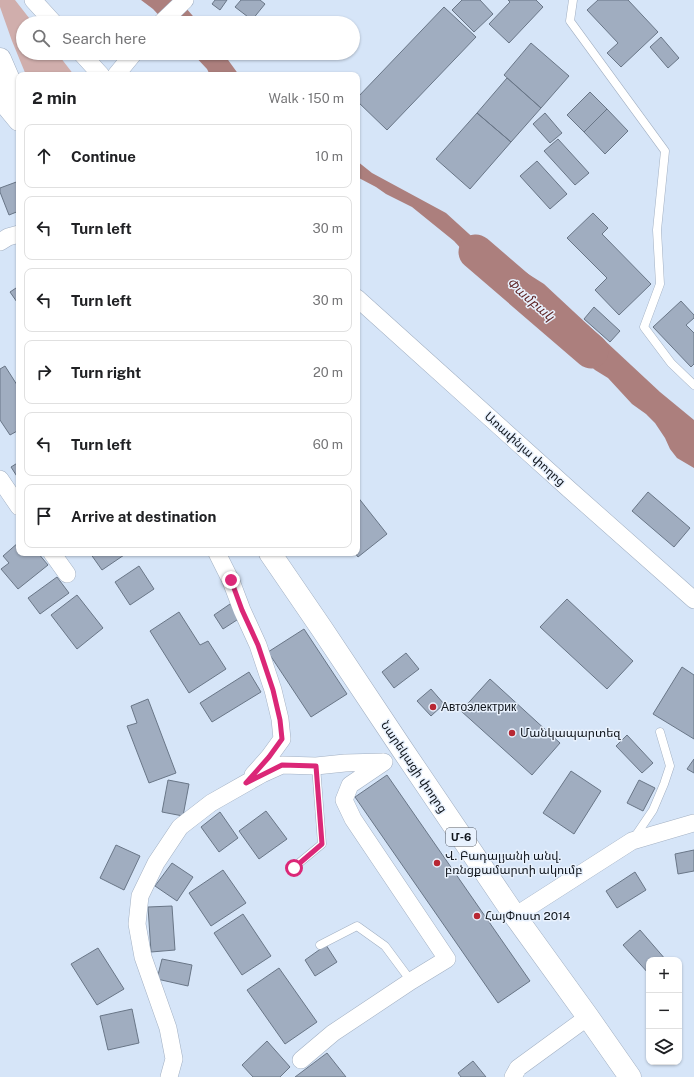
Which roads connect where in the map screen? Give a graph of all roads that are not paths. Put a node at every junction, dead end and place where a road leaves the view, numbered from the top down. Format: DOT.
graph roads {
  1 [pos="34,0"];
  2 [pos="185,0"];
  3 [pos="573,0"];
  4 [pos="48,16"];
  5 [pos="168,16"];
  6 [pos="0,59"];
  7 [pos="87,60"];
  8 [pos="128,60"];
  9 [pos="98,72"];
  10 [pos="118,72"];
  11 [pos="16,96"];
  12 [pos="0,97"];
  13 [pos="16,116"];
  14 [pos="16,235"];
  15 [pos="0,242"];
  16 [pos="360,301"];
  17 [pos="694,385"];
  18 [pos="0,479"];
  19 [pos="16,503"];
  20 [pos="54,556"];
  21 [pos="219,556"];
  22 [pos="272,556"];
  23 [pos="67,574"];
  24 [pos="694,600"];
  25 [pos="660,732"];
  26 [pos="402,749"];
  27 [pos="383,762"];
  28 [pos="316,766"];
  29 [pos="246,783"];
  30 [pos="694,823"];
  31 [pos="632,840"];
  32 [pos="294,868"];
  33 [pos="515,916"];
  34 [pos="320,944"];
  35 [pos="411,981"];
  36 [pos="588,1017"];
  37 [pos="301,1060"];
  38 [pos="169,1077"];
  39 [pos="513,1077"];
  40 [pos="630,1077"];
  1 -- 4 [label="street"];
  2 -- 5 [label="street"];
  3 -- 17 [label="lane"];
  6 -- 11 [label="highway"];
  7 -- 9 [label="street"];
  8 -- 10 [label="street"];
  12 -- 13 [label="highway"];
  14 -- 15 [label="street"];
  16 -- 24 [label="street, Առափնյա փողոց"];
  18 -- 19 [label="street"];
  20 -- 23 [label="street"];
  21 -- 29 [label="street"];
  22 -- 26 [label="highway, Նարեկացի փողոց / Մ-6"];
  25 -- 31 [label="lane"];
  26 -- 27 [label="street"];
  26 -- 33 [label="highway, Նարեկացի փողոց / Մ-6"];
  27 -- 28 [label="street"];
  27 -- 35 [label="street"];
  28 -- 29 [label="street"];
  28 -- 32 [label="lane"];
  29 -- 38 [label="street"];
  30 -- 31 [label="street"];
  31 -- 33 [label="street"];
  33 -- 36 [label="highway, Նարեկացի փողոց / Մ-6"];
  34 -- 35 [label="lane"];
  35 -- 37 [label="street"];
  36 -- 39 [label="street"];
  36 -- 40 [label="highway, Նարեկացի փողոց / Մ-6"];
}
